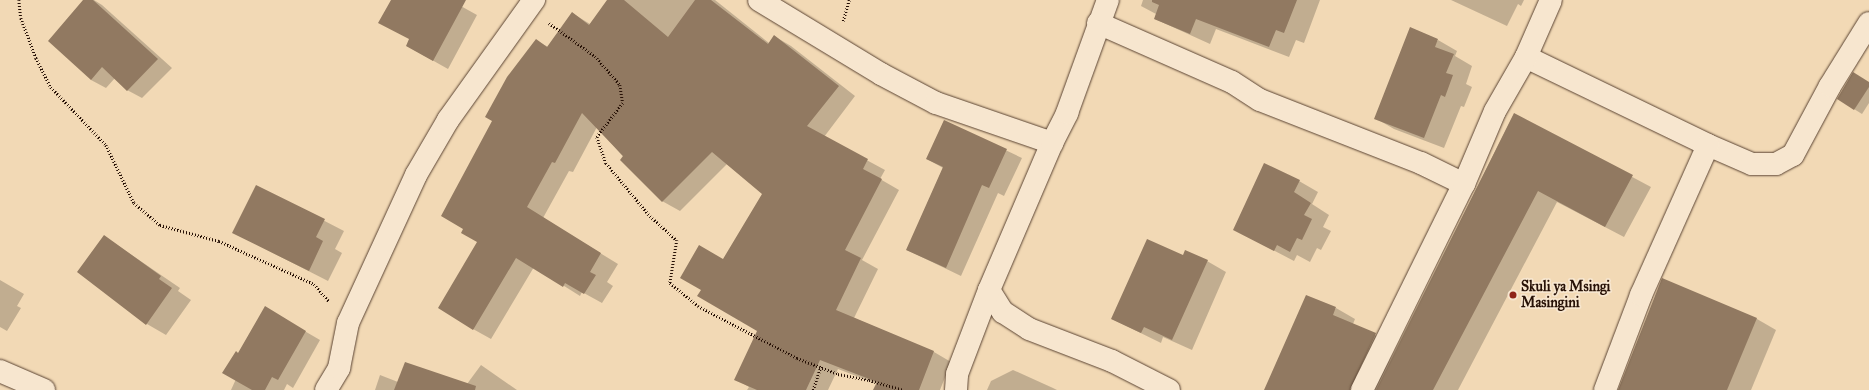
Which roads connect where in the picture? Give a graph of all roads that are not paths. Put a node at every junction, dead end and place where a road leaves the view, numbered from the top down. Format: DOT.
graph roads {
  1 [pos="759,0"];
  2 [pos="1108,0"];
  3 [pos="1551,0"];
  4 [pos="525,3"];
  5 [pos="1098,23"];
  6 [pos="1869,23"];
  7 [pos="1526,57"];
  8 [pos="1052,143"];
  9 [pos="1708,145"];
  10 [pos="1464,184"];
  11 [pos="989,290"];
  12 [pos="0,371"];
  13 [pos="44,390"];
  14 [pos="326,390"];
  15 [pos="956,390"];
  16 [pos="1169,390"];
  17 [pos="1362,390"];
  18 [pos="1605,390"];
  1 -- 8 [label="street"];
  2 -- 5 [label="street"];
  3 -- 7 [label="street"];
  4 -- 14 [label="street"];
  5 -- 8 [label="street"];
  5 -- 10 [label="street"];
  6 -- 9 [label="street"];
  7 -- 9 [label="street"];
  7 -- 10 [label="street"];
  8 -- 11 [label="street"];
  9 -- 18 [label="street"];
  10 -- 17 [label="street"];
  11 -- 15 [label="street"];
  11 -- 16 [label="street"];
  12 -- 13 [label="street"];
}
